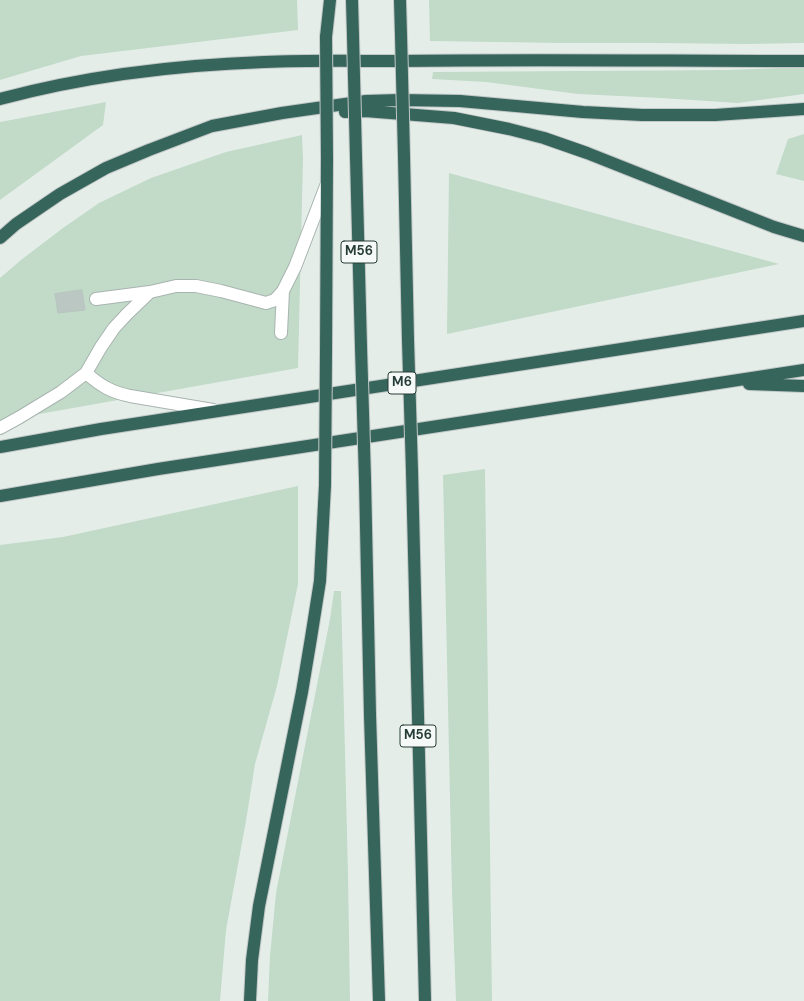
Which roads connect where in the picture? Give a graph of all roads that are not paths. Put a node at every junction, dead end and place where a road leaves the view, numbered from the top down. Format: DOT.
graph roads {
  1 [pos="330,0"];
  2 [pos="352,0"];
  3 [pos="400,0"];
  4 [pos="804,61"];
  5 [pos="0,99"];
  6 [pos="804,109"];
  7 [pos="282,113"];
  8 [pos="327,185"];
  9 [pos="804,236"];
  10 [pos="0,238"];
  11 [pos="283,291"];
  12 [pos="150,292"];
  13 [pos="96,299"];
  14 [pos="804,320"];
  15 [pos="281,333"];
  16 [pos="804,370"];
  17 [pos="86,373"];
  18 [pos="719,383"];
  19 [pos="804,386"];
  20 [pos="217,411"];
  21 [pos="0,428"];
  22 [pos="0,447"];
  23 [pos="0,496"];
  24 [pos="250,1001"];
  25 [pos="379,1001"];
  26 [pos="425,1001"];
  1 -- 8 [label="highway, bridge"];
  2 -- 25 [label="highway, M56, bridge"];
  3 -- 26 [label="highway, M56, bridge"];
  4 -- 5 [label="highway"];
  6 -- 7 [label="highway"];
  7 -- 9 [label="highway"];
  7 -- 10 [label="highway"];
  8 -- 11 [label="lane"];
  8 -- 24 [label="highway, bridge"];
  11 -- 12 [label="lane"];
  11 -- 15 [label="lane"];
  12 -- 13 [label="lane"];
  12 -- 17 [label="lane"];
  14 -- 20 [label="highway, M6"];
  16 -- 18 [label="highway"];
  17 -- 20 [label="lane"];
  17 -- 21 [label="lane"];
  18 -- 19 [label="highway"];
  18 -- 23 [label="highway"];
  20 -- 22 [label="highway, M6"];
}
